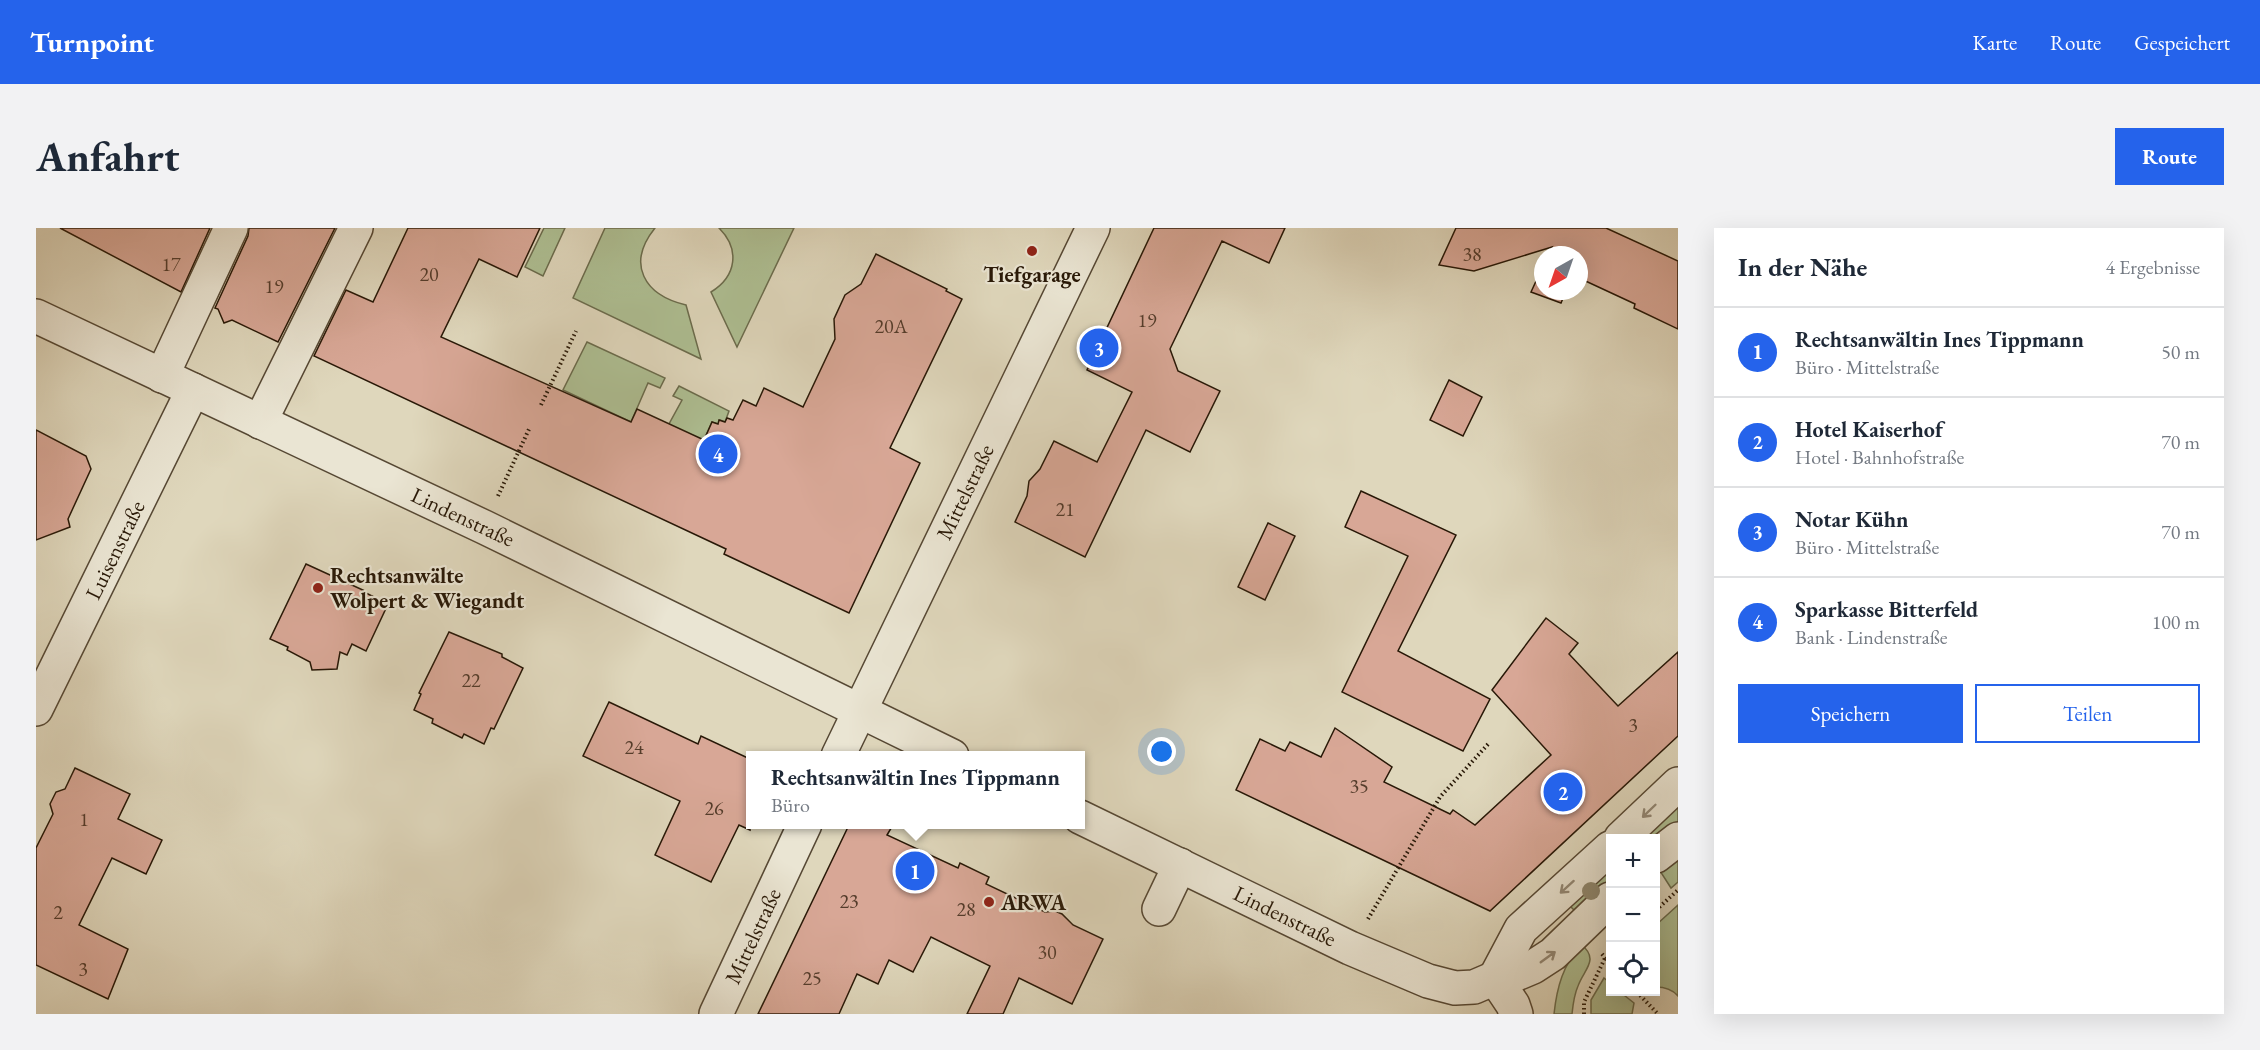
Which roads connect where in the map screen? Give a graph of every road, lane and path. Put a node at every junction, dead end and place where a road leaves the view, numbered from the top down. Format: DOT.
graph roads {
  1 [pos="231,228"];
  2 [pos="356,228"];
  3 [pos="1093,228"];
  4 [pos="36,316"];
  5 [pos="576,331"];
  6 [pos="162,376"];
  7 [pos="193,390"];
  8 [pos="541,405"];
  9 [pos="260,422"];
  10 [pos="530,427"];
  11 [pos="484,527"];
  12 [pos="36,709"];
  13 [pos="859,711"];
  14 [pos="1490,742"];
  15 [pos="840,751"];
  16 [pos="942,751"];
  17 [pos="1678,784"];
  18 [pos="1085,819"];
  19 [pos="803,829"];
  20 [pos="1625,834"];
  21 [pos="1678,839"];
  22 [pos="1606,852"];
  23 [pos="1660,853"];
  24 [pos="1180,865"];
  25 [pos="1678,890"];
  26 [pos="1606,904"];
  27 [pos="1660,906"];
  28 [pos="1159,909"];
  29 [pos="1350,948"];
  30 [pos="1606,958"];
  31 [pos="1495,978"];
  32 [pos="1641,996"];
  33 [pos="716,1014"];
  34 [pos="1516,1014"];
  35 [pos="1584,1014"];
  36 [pos="1659,1014"];
  1 -- 6 [label="street"];
  2 -- 9 [label="street"];
  3 -- 13 [label="street, Mittelstraße"];
  4 -- 6 [label="street, Lindenstraße"];
  5 -- 8 [label="path"];
  6 -- 7 [label="street, Lindenstraße"];
  7 -- 9 [label="street, Lindenstraße"];
  7 -- 12 [label="street, Luisenstraße"];
  9 -- 11 [label="street, Lindenstraße"];
  10 -- 11 [label="path"];
  11 -- 13 [label="street, Lindenstraße"];
  13 -- 15 [label="street, Mittelstraße"];
  13 -- 16 [label="street, Lindenstraße"];
  14 -- 29 [label="path"];
  17 -- 20 [label="street, one-way"];
  18 -- 24 [label="street, Lindenstraße"];
  19 -- 33 [label="street, Mittelstraße"];
  21 -- 23 [label="street"];
  22 -- 31 [label="street, one-way"];
  24 -- 28 [label="street"];
  24 -- 29 [label="street, Lindenstraße"];
  25 -- 27 [label="path"];
  31 -- 26 [label="street, Lindenstraße, one-way"];
  29 -- 31 [label="street, Lindenstraße"];
  30 -- 35 [label="path"];
  31 -- 34 [label="street"];
  32 -- 36 [label="path"];
}
